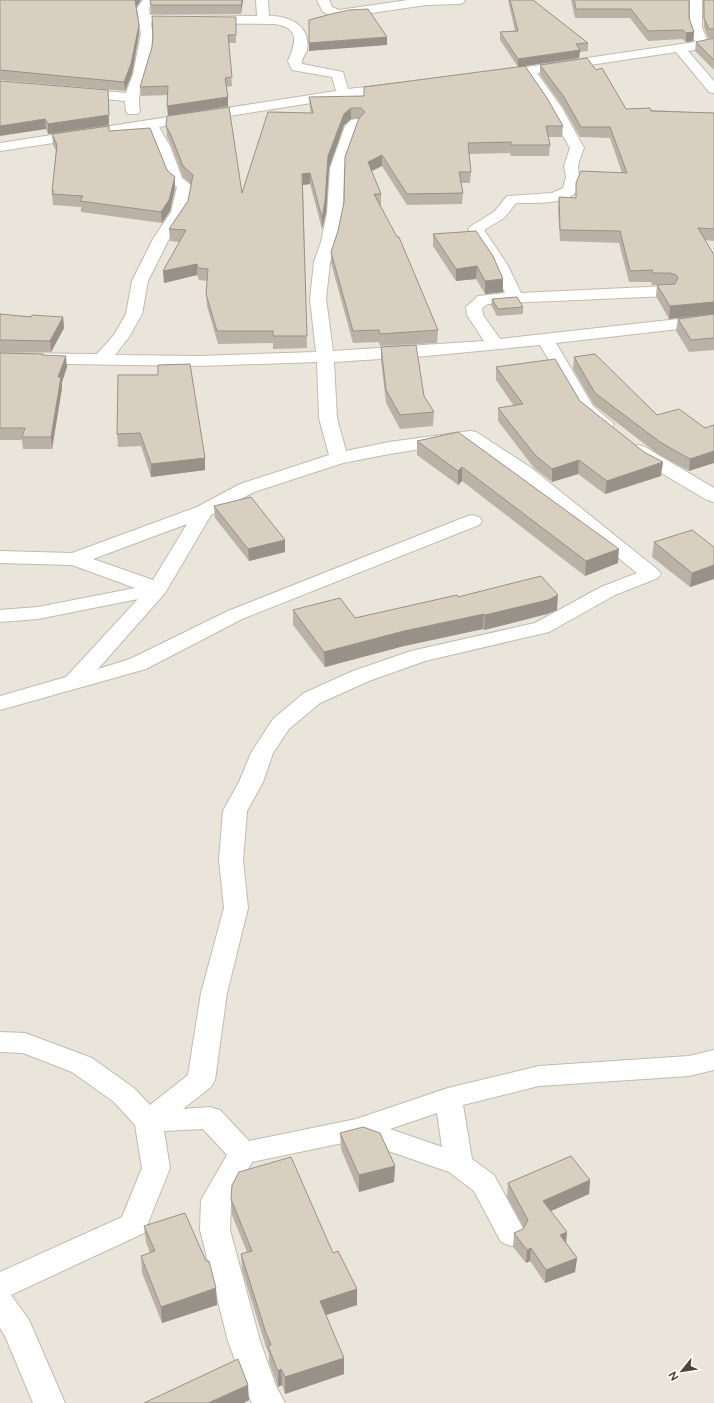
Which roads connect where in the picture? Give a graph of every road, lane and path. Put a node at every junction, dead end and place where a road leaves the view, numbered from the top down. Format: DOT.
graph roads {
  1 [pos="149,0"];
  2 [pos="262,0"];
  3 [pos="323,0"];
  4 [pos="459,0"];
  5 [pos="682,1"];
  6 [pos="696,1"];
  7 [pos="336,14"];
  8 [pos="319,18"];
  9 [pos="145,19"];
  10 [pos="263,19"];
  11 [pos="708,44"];
  12 [pos="679,48"];
  13 [pos="528,71"];
  14 [pos="484,76"];
  15 [pos="409,86"];
  16 [pos="714,89"];
  17 [pos="67,92"];
  18 [pos="343,94"];
  19 [pos="132,97"];
  20 [pos="151,124"];
  21 [pos="356,124"];
  22 [pos="135,126"];
  23 [pos="0,147"];
  24 [pos="668,291"];
  25 [pos="514,296"];
  26 [pos="714,320"];
  27 [pos="545,339"];
  28 [pos="495,345"];
  29 [pos="325,357"];
  30 [pos="0,358"];
  31 [pos="102,359"];
  32 [pos="339,458"];
  33 [pos="714,496"];
  34 [pos="204,511"];
  35 [pos="472,521"];
  36 [pos="0,557"];
  37 [pos="74,559"];
  38 [pos="158,589"];
  39 [pos="0,616"];
  40 [pos="74,682"];
  41 [pos="0,703"];
  42 [pos="0,1042"];
  43 [pos="714,1060"];
  44 [pos="448,1098"];
  45 [pos="148,1120"];
  46 [pos="358,1129"];
  47 [pos="243,1153"];
  48 [pos="459,1164"];
  49 [pos="511,1234"];
  50 [pos="0,1286"];
  51 [pos="0,1303"];
  52 [pos="49,1403"];
  53 [pos="269,1403"];
  1 -- 9 [label="street"];
  2 -- 10 [label="street"];
  3 -- 7 [label="street"];
  4 -- 7 [label="street"];
  5 -- 6 [label="street"];
  6 -- 11 [label="street"];
  7 -- 8 [label="street"];
  9 -- 10 [label="street"];
  9 -- 19 [label="street"];
  10 -- 18 [label="street"];
  11 -- 12 [label="street"];
  12 -- 13 [label="street"];
  12 -- 16 [label="street"];
  13 -- 14 [label="street"];
  13 -- 25 [label="street"];
  15 -- 18 [label="street"];
  17 -- 19 [label="street"];
  18 -- 20 [label="street"];
  19 -- 22 [label="street"];
  20 -- 22 [label="street"];
  20 -- 31 [label="street"];
  21 -- 29 [label="street"];
  22 -- 23 [label="street"];
  24 -- 25 [label="street"];
  25 -- 28 [label="street"];
  26 -- 27 [label="street"];
  27 -- 28 [label="street"];
  27 -- 33 [label="street"];
  28 -- 29 [label="street"];
  29 -- 31 [label="street"];
  29 -- 32 [label="street"];
  30 -- 31 [label="street"];
  32 -- 34 [label="street"];
  32 -- 45 [label="street"];
  34 -- 37 [label="street"];
  34 -- 38 [label="street"];
  35 -- 40 [label="street"];
  36 -- 37 [label="street"];
  37 -- 38 [label="street"];
  38 -- 39 [label="street"];
  38 -- 40 [label="street"];
  40 -- 41 [label="street"];
  42 -- 45 [label="street"];
  43 -- 44 [label="street"];
  44 -- 46 [label="street"];
  44 -- 48 [label="street"];
  45 -- 47 [label="street"];
  45 -- 50 [label="street"];
  46 -- 47 [label="street"];
  46 -- 48 [label="street"];
  47 -- 53 [label="street"];
  48 -- 49 [label="street"];
  51 -- 52 [label="street"];
}
